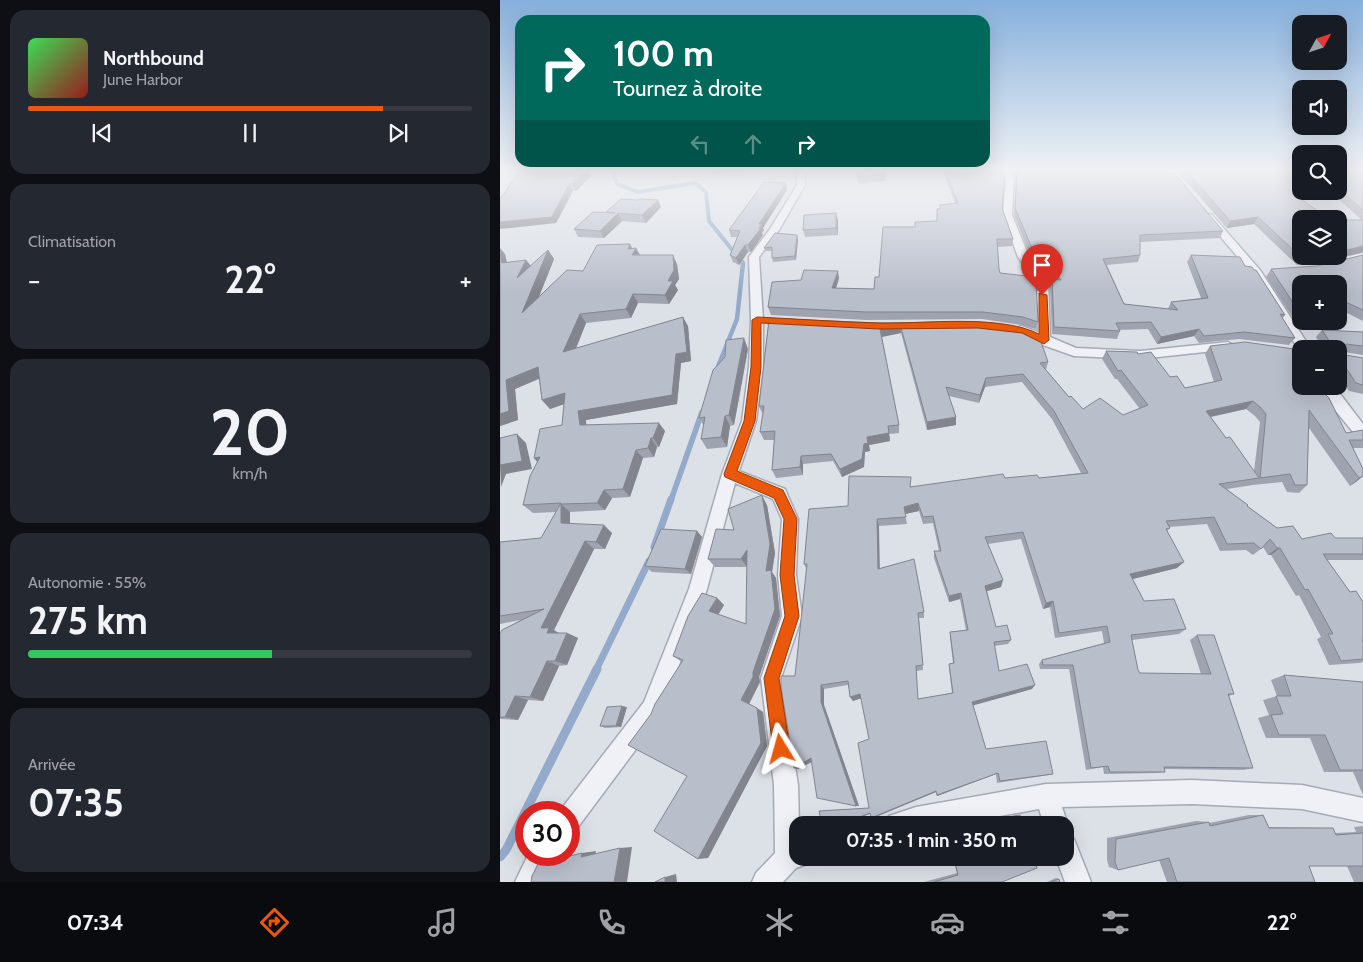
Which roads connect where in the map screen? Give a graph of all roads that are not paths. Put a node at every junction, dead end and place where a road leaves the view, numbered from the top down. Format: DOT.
graph roads {
  1 [pos="787,209"];
  2 [pos="1007,209"];
  3 [pos="1203,209"];
  4 [pos="1363,256"];
  5 [pos="1320,266"];
  6 [pos="1005,329"];
  7 [pos="1044,340"];
  8 [pos="1294,340"];
  9 [pos="1239,345"];
  10 [pos="1332,395"];
  11 [pos="1363,434"];
  12 [pos="730,474"];
  13 [pos="1046,796"];
  14 [pos="580,804"];
  15 [pos="1363,810"];
  16 [pos="789,816"];
  17 [pos="933,816"];
  18 [pos="1053,816"];
  19 [pos="789,861"];
  20 [pos="536,866"];
  21 [pos="1072,866"];
  22 [pos="528,882"];
  23 [pos="765,882"];
  24 [pos="1078,882"];
  1 -- 12 [label="street"];
  2 -- 7 [label="street"];
  3 -- 8 [label="street"];
  4 -- 5 [label="street"];
  6 -- 7 [label="street"];
  7 -- 9 [label="street"];
  10 -- 11 [label="street"];
  12 -- 14 [label="street"];
  12 -- 16 [label="street"];
  13 -- 15 [label="street"];
  13 -- 17 [label="street"];
  13 -- 18 [label="street"];
  19 -- 23 [label="street"];
  20 -- 22 [label="street"];
  21 -- 24 [label="street"];
}
